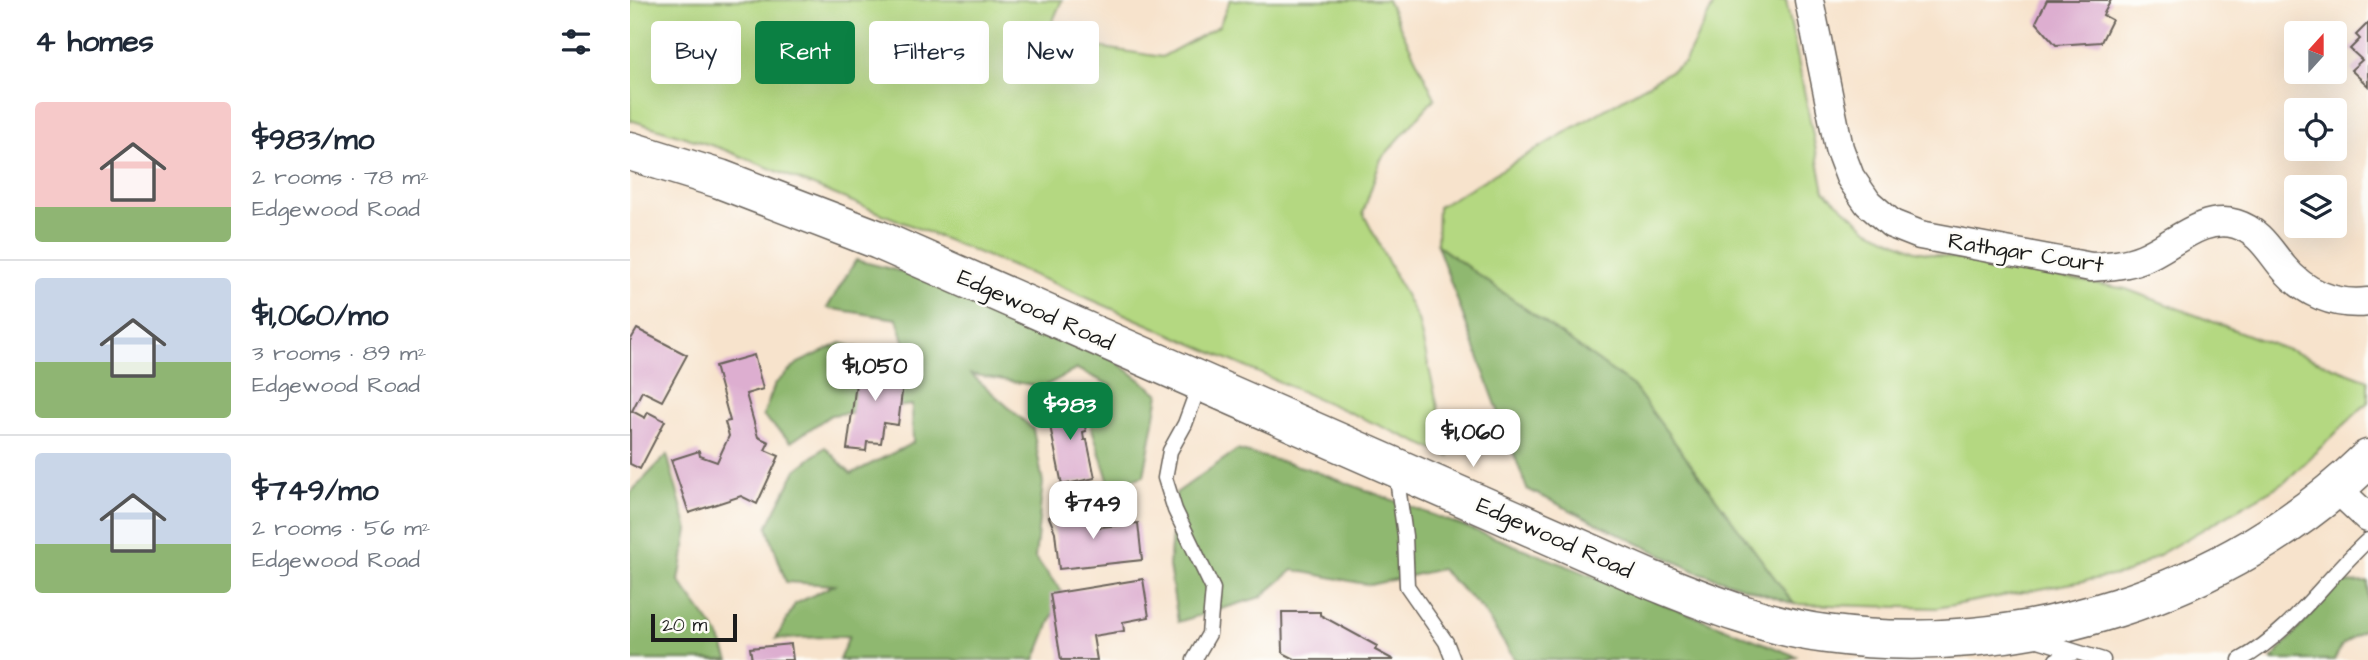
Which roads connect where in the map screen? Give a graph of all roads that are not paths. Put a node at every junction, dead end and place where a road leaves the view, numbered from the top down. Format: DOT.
graph roads {
  1 [pos="1809,0"];
  2 [pos="630,151"];
  3 [pos="2368,302"];
  4 [pos="1200,382"];
  5 [pos="2368,458"];
  6 [pos="1396,467"];
  7 [pos="2335,487"];
  8 [pos="2368,518"];
  9 [pos="2368,540"];
  10 [pos="2010,632"];
  11 [pos="2076,652"];
  12 [pos="1194,660"];
  13 [pos="1453,660"];
  14 [pos="2056,660"];
  15 [pos="2103,660"];
  16 [pos="2239,660"];
  1 -- 3 [label="street, Rathgar Court"];
  2 -- 4 [label="main road, Edgewood Road"];
  4 -- 6 [label="main road, Edgewood Road"];
  4 -- 12 [label="lane"];
  5 -- 7 [label="main road, Edgewood Road"];
  6 -- 10 [label="main road, Edgewood Road"];
  6 -- 13 [label="lane"];
  7 -- 8 [label="street"];
  7 -- 10 [label="main road, Edgewood Road"];
  9 -- 16 [label="lane"];
  10 -- 11 [label="lane"];
  11 -- 14 [label="lane"];
  11 -- 15 [label="lane"];
}
